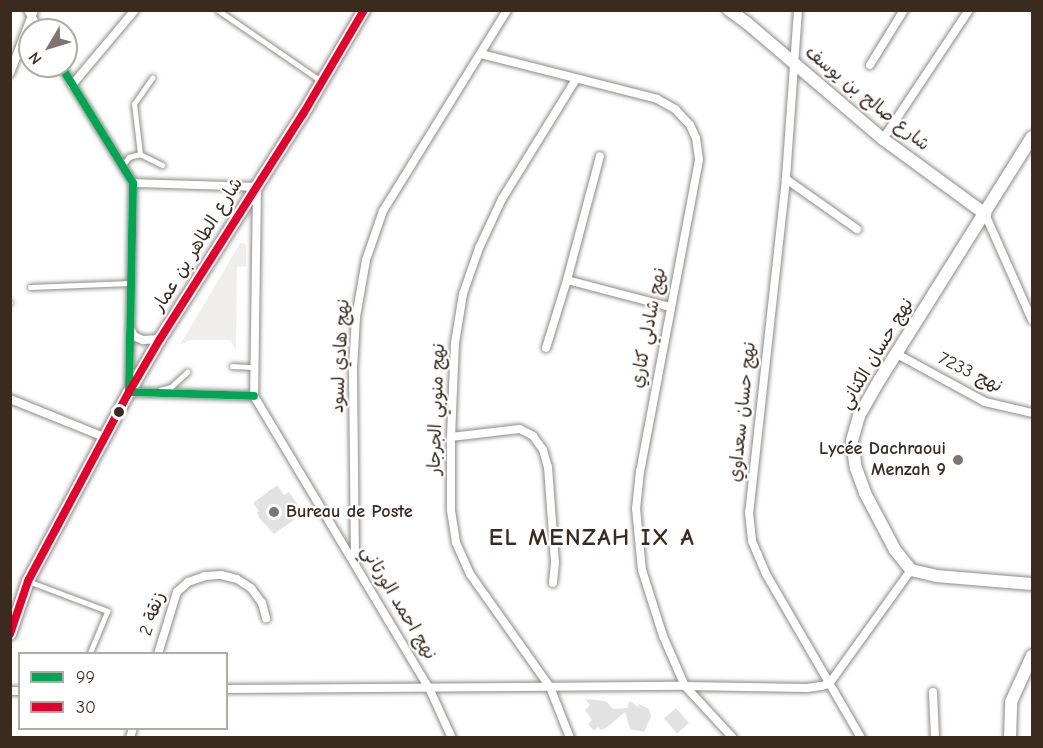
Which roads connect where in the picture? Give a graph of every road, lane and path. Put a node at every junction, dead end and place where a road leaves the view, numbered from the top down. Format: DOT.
graph roads {
  1 [pos="135,10"];
  2 [pos="218,10"];
  3 [pos="364,10"];
  4 [pos="507,10"];
  5 [pos="729,10"];
  6 [pos="798,10"];
  7 [pos="904,10"];
  8 [pos="969,10"];
  9 [pos="31,13"];
  10 [pos="480,54"];
  11 [pos="794,63"];
  12 [pos="870,64"];
  13 [pos="10,73"];
  14 [pos="68,78"];
  15 [pos="152,78"];
  16 [pos="576,79"];
  17 [pos="322,81"];
  18 [pos="72,85"];
  19 [pos="1032,137"];
  20 [pos="883,139"];
  21 [pos="140,154"];
  22 [pos="600,156"];
  23 [pos="164,165"];
  24 [pos="122,166"];
  25 [pos="786,179"];
  26 [pos="133,183"];
  27 [pos="257,187"];
  28 [pos="985,214"];
  29 [pos="857,229"];
  30 [pos="567,280"];
  31 [pos="130,283"];
  32 [pos="30,287"];
  33 [pos="670,307"];
  34 [pos="1032,318"];
  35 [pos="129,328"];
  36 [pos="160,339"];
  37 [pos="546,348"];
  38 [pos="897,354"];
  39 [pos="232,366"];
  40 [pos="254,367"];
  41 [pos="186,372"];
  42 [pos="129,392"];
  43 [pos="154,392"];
  44 [pos="254,396"];
  45 [pos="10,399"];
  46 [pos="1032,413"];
  47 [pos="104,436"];
  48 [pos="451,437"];
  49 [pos="355,562"];
  50 [pos="911,570"];
  51 [pos="28,581"];
  52 [pos="553,584"];
  53 [pos="1032,584"];
  54 [pos="266,618"];
  55 [pos="10,634"];
  56 [pos="91,652"];
  57 [pos="159,652"];
  58 [pos="1032,656"];
  59 [pos="829,684"];
  60 [pos="686,686"];
  61 [pos="550,687"];
  62 [pos="429,688"];
  63 [pos="228,689"];
  64 [pos="933,692"];
  65 [pos="452,738"];
  66 [pos="570,738"];
  67 [pos="733,738"];
  68 [pos="861,738"];
  69 [pos="935,738"];
  70 [pos="1010,738"];
  1 -- 18 [label="street"];
  2 -- 17 [label="lane"];
  3 -- 17 [label="street, شارع الطاهر بن عمار"];
  4 -- 10 [label="street, نهج هادي لسود"];
  5 -- 11 [label="street, شارع صالح بن يوسف"];
  6 -- 11 [label="street, نهج حسان سعداوي"];
  7 -- 12 [label="street"];
  8 -- 20 [label="street"];
  9 -- 13 [label="street"];
  10 -- 16 [label="street, نهج شادلي كتاري"];
  10 -- 49 [label="street, نهج هادي لسود"];
  11 -- 20 [label="street, شارع صالح بن يوسف"];
  11 -- 25 [label="street, نهج حسان سعداوي"];
  14 -- 18 [label="street"];
  15 -- 21 [label="lane"];
  16 -- 33 [label="street, نهج شادلي كتاري"];
  16 -- 48 [label="street, نهج منوبي الجرجار"];
  17 -- 27 [label="street, شارع الطاهر بن عمار"];
  18 -- 24 [label="street"];
  19 -- 28 [label="street, نهج حسان الكناني"];
  20 -- 28 [label="street, شارع صالح بن يوسف"];
  21 -- 23 [label="lane"];
  21 -- 24 [label="lane"];
  22 -- 30 [label="street"];
  24 -- 26 [label="street"];
  25 -- 29 [label="street"];
  25 -- 59 [label="street, نهج حسان سعداوي"];
  26 -- 27 [label="street"];
  26 -- 31 [label="street"];
  27 -- 36 [label="street, شارع الطاهر بن عمار"];
  27 -- 40 [label="street"];
  28 -- 34 [label="street"];
  28 -- 38 [label="street, نهج حسان الكناني"];
  30 -- 33 [label="street"];
  30 -- 37 [label="street"];
  31 -- 32 [label="lane"];
  31 -- 35 [label="street"];
  33 -- 60 [label="street, نهج شادلي كتاري"];
  35 -- 36 [label="street"];
  35 -- 42 [label="street"];
  36 -- 42 [label="street, شارع الطاهر بن عمار"];
  38 -- 46 [label="street, نهج 7233"];
  38 -- 50 [label="street, نهج حسان الكناني"];
  39 -- 40 [label="lane"];
  40 -- 44 [label="street"];
  41 -- 43 [label="lane"];
  42 -- 43 [label="street"];
  42 -- 47 [label="street, شارع الطاهر بن عمار"];
  43 -- 44 [label="street"];
  44 -- 49 [label="street, نهج احمد الورتاني"];
  45 -- 47 [label="street"];
  47 -- 51 [label="street, شارع الطاهر بن عمار"];
  48 -- 52 [label="street"];
  48 -- 61 [label="street, نهج منوبي الجرجار"];
  49 -- 62 [label="street, نهج احمد الورتاني"];
  50 -- 53 [label="street"];
  50 -- 59 [label="street"];
  51 -- 55 [label="street, شارع الطاهر بن عمار"];
  51 -- 56 [label="lane"];
  54 -- 57 [label="street, زنقة 2"];
  58 -- 70 [label="street"];
  59 -- 60 [label="street"];
  59 -- 68 [label="street, نهج حسان سعداوي"];
  60 -- 61 [label="street"];
  60 -- 67 [label="street, نهج شادلي كتاري"];
  61 -- 62 [label="street"];
  61 -- 66 [label="street, نهج منوبي الجرجار"];
  62 -- 63 [label="street"];
  62 -- 65 [label="street, نهج احمد الورتاني"];
  64 -- 69 [label="street"];
}
